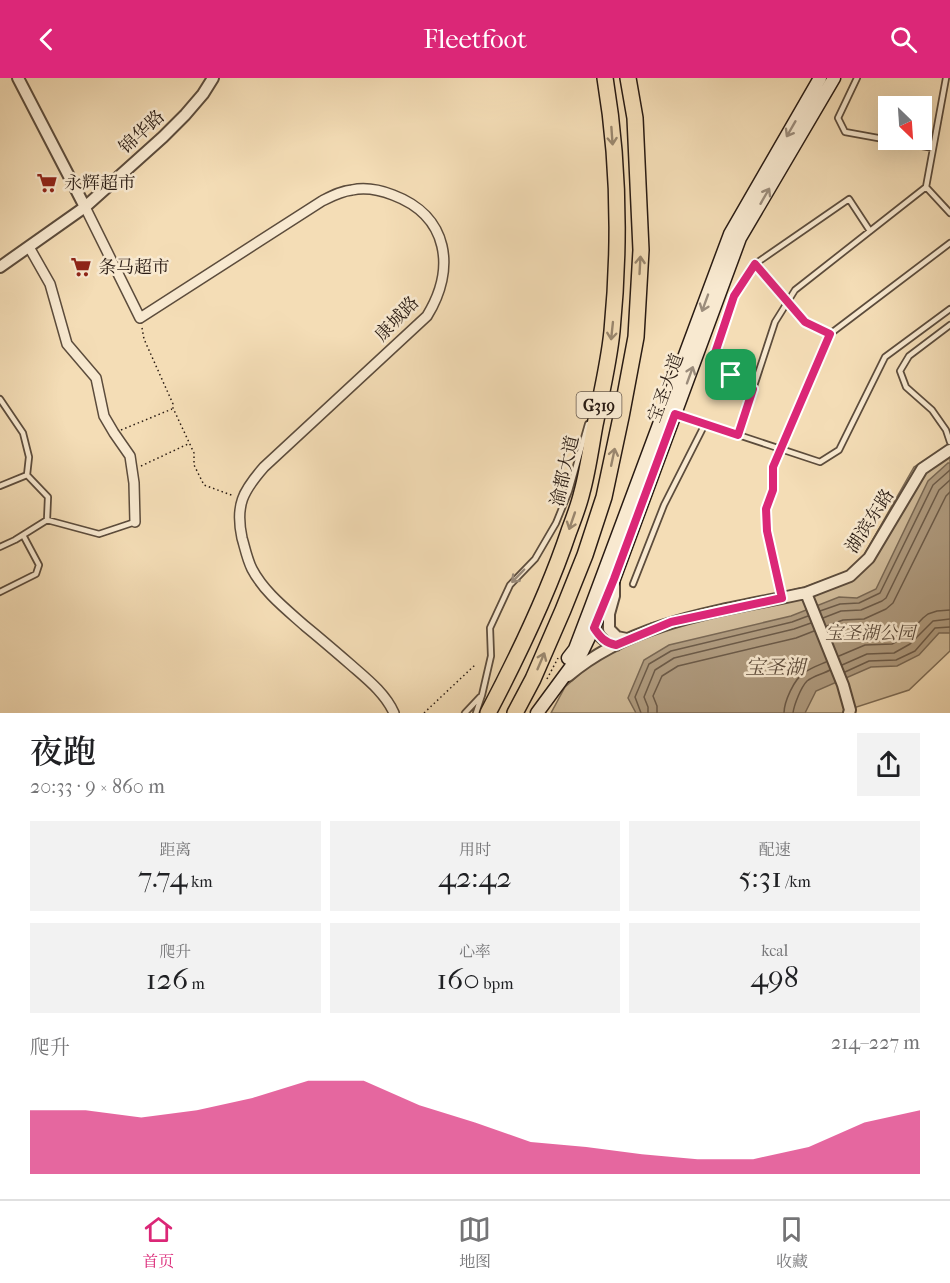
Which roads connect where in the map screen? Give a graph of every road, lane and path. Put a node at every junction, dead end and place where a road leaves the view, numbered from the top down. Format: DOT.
graph roads {
  1 [pos="18,78"];
  2 [pos="213,78"];
  3 [pos="605,78"];
  4 [pos="628,78"];
  5 [pos="820,78"];
  6 [pos="834,78"];
  7 [pos="857,78"];
  8 [pos="946,78"];
  9 [pos="933,148"];
  10 [pos="926,187"];
  11 [pos="85,207"];
  12 [pos="950,213"];
  13 [pos="870,231"];
  14 [pos="950,243"];
  15 [pos="29,247"];
  16 [pos="755,264"];
  17 [pos="0,267"];
  18 [pos="788,303"];
  19 [pos="950,309"];
  20 [pos="140,318"];
  21 [pos="950,325"];
  22 [pos="830,334"];
  23 [pos="753,389"];
  24 [pos="602,391"];
  25 [pos="0,399"];
  26 [pos="173,408"];
  27 [pos="675,414"];
  28 [pos="705,424"];
  29 [pos="114,434"];
  30 [pos="738,435"];
  31 [pos="950,442"];
  32 [pos="189,444"];
  33 [pos="780,448"];
  34 [pos="950,450"];
  35 [pos="132,470"];
  36 [pos="27,475"];
  37 [pos="0,486"];
  38 [pos="242,498"];
  39 [pos="47,520"];
  40 [pos="135,522"];
  41 [pos="22,535"];
  42 [pos="0,547"];
  43 [pos="614,579"];
  44 [pos="633,584"];
  45 [pos="0,592"];
  46 [pos="782,598"];
  47 [pos="808,598"];
  48 [pos="591,607"];
  49 [pos="594,628"];
  50 [pos="627,639"];
  51 [pos="616,645"];
  52 [pos="476,664"];
  53 [pos="556,686"];
  54 [pos="482,695"];
  55 [pos="394,713"];
  56 [pos="424,713"];
  57 [pos="465,713"];
  58 [pos="476,713"];
  59 [pos="488,713"];
  60 [pos="515,713"];
  61 [pos="537,713"];
  62 [pos="849,713"];
  1 -- 11 [label="street"];
  2 -- 11 [label="street, 锦华路"];
  3 -- 24 [label="highway, 渝都大道 / G319, one-way"];
  60 -- 4 [label="highway, G319, one-way"];
  5 -- 48 [label="main road, 宝圣大道, one-way"];
  27 -- 6 [label="main road, 宝圣大道, one-way"];
  7 -- 9 [label="lane"];
  8 -- 9 [label="lane"];
  9 -- 10 [label="lane"];
  10 -- 12 [label="lane"];
  10 -- 13 [label="lane"];
  11 -- 15 [label="street, 锦华路"];
  11 -- 20 [label="street"];
  13 -- 16 [label="lane"];
  13 -- 18 [label="lane"];
  14 -- 22 [label="lane"];
  15 -- 17 [label="street, 锦华路"];
  15 -- 29 [label="street"];
  16 -- 18 [label="lane"];
  16 -- 23 [label="lane"];
  18 -- 22 [label="lane"];
  18 -- 23 [label="lane"];
  19 -- 33 [label="lane"];
  20 -- 26 [label="path"];
  20 -- 38 [label="street, 康城路"];
  21 -- 31 [label="lane"];
  22 -- 33 [label="lane"];
  23 -- 30 [label="lane"];
  24 -- 54 [label="lane, one-way"];
  24 -- 59 [label="highway, 渝都大道 / G319, one-way"];
  25 -- 36 [label="lane"];
  26 -- 29 [label="path"];
  26 -- 32 [label="path"];
  27 -- 28 [label="lane"];
  27 -- 43 [label="main road, 宝圣大道"];
  28 -- 30 [label="lane"];
  28 -- 44 [label="lane"];
  29 -- 35 [label="street"];
  30 -- 33 [label="lane"];
  32 -- 35 [label="path"];
  32 -- 38 [label="path"];
  33 -- 46 [label="lane"];
  34 -- 47 [label="street, 湖滨东路"];
  35 -- 40 [label="street"];
  36 -- 37 [label="lane"];
  36 -- 39 [label="lane"];
  38 -- 55 [label="street"];
  39 -- 40 [label="lane"];
  39 -- 41 [label="lane"];
  41 -- 42 [label="lane"];
  41 -- 45 [label="lane"];
  43 -- 49 [label="main road, 宝圣大道"];
  43 -- 50 [label="street"];
  46 -- 47 [label="street, 湖滨东路"];
  46 -- 50 [label="street, 湖滨东路"];
  47 -- 62 [label="street"];
  48 -- 49 [label="street"];
  48 -- 61 [label="main road, 宝圣大道"];
  49 -- 51 [label="street"];
  49 -- 53 [label="main road, 宝圣大道"];
  50 -- 51 [label="street, 湖滨东路"];
  51 -- 53 [label="street, 湖滨东路"];
  52 -- 56 [label="path"];
  53 -- 61 [label="main road, 宝圣大道"];
  54 -- 57 [label="lane"];
  54 -- 58 [label="lane"];
}
